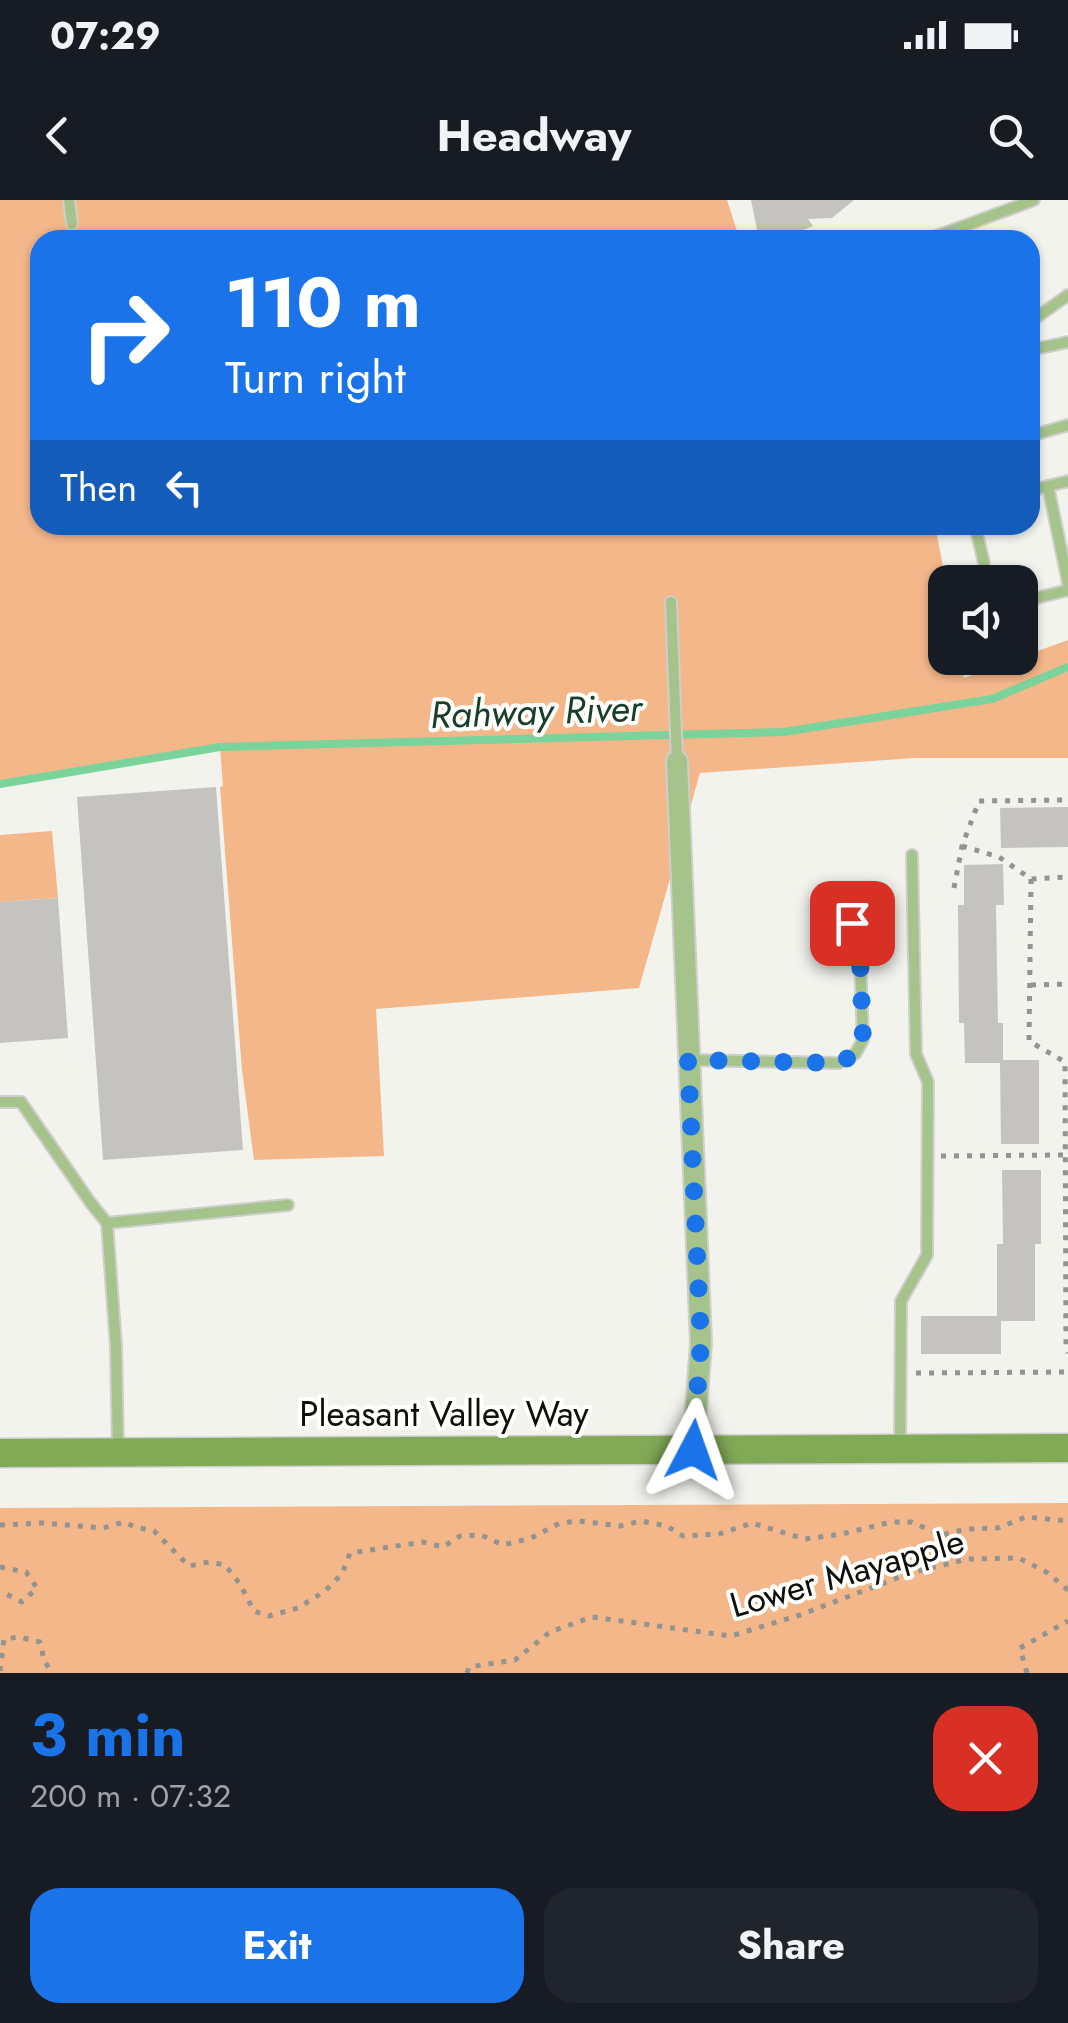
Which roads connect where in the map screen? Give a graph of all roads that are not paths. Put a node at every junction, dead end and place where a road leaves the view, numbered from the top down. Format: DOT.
graph roads {
  1 [pos="69,200"];
  2 [pos="1034,200"];
  3 [pos="72,224"];
  4 [pos="953,230"];
  5 [pos="1068,295"];
  6 [pos="1040,315"];
  7 [pos="1068,342"];
  8 [pos="1040,348"];
  9 [pos="1068,426"];
  10 [pos="1040,433"];
  11 [pos="1068,480"];
  12 [pos="1048,486"];
  13 [pos="1040,488"];
  14 [pos="977,535"];
  15 [pos="984,563"];
  16 [pos="1068,586"];
  17 [pos="1038,596"];
  18 [pos="670,602"];
  19 [pos="677,761"];
  20 [pos="912,855"];
  21 [pos="823,923"];
  22 [pos="688,1060"];
  23 [pos="0,1102"];
  24 [pos="288,1205"];
  25 [pos="108,1223"];
  26 [pos="1068,1448"];
  27 [pos="693,1450"];
  28 [pos="900,1450"];
  29 [pos="0,1453"];
  30 [pos="118,1453"];
  1 -- 3 [label="lane"];
  2 -- 4 [label="lane"];
  5 -- 6 [label="lane"];
  7 -- 8 [label="lane"];
  9 -- 10 [label="lane"];
  11 -- 12 [label="lane"];
  12 -- 13 [label="lane"];
  12 -- 16 [label="lane"];
  14 -- 15 [label="lane"];
  16 -- 17 [label="lane"];
  18 -- 19 [label="lane"];
  19 -- 22 [label="street"];
  20 -- 28 [label="lane"];
  21 -- 22 [label="lane"];
  22 -- 27 [label="street"];
  23 -- 25 [label="lane"];
  24 -- 25 [label="lane"];
  25 -- 30 [label="lane"];
  26 -- 28 [label="main road, Pleasant Valley Way"];
  27 -- 28 [label="main road, Pleasant Valley Way"];
  27 -- 30 [label="main road, Pleasant Valley Way"];
  29 -- 30 [label="main road, Pleasant Valley Way"];
}
